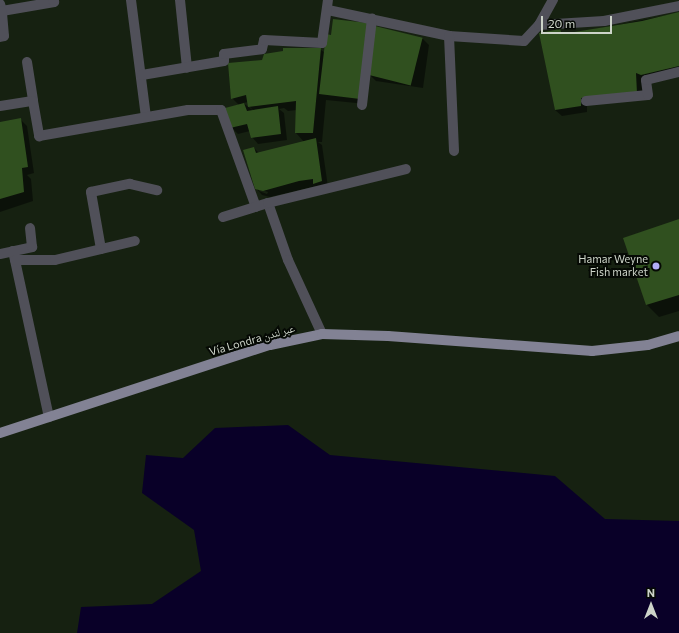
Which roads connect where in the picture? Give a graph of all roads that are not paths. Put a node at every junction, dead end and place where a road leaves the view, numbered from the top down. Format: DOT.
graph roads {
  1 [pos="53,0"];
  2 [pos="131,0"];
  3 [pos="180,0"];
  4 [pos="553,0"];
  5 [pos="328,5"];
  6 [pos="679,6"];
  7 [pos="1,8"];
  8 [pos="372,19"];
  9 [pos="539,25"];
  10 [pos="449,36"];
  11 [pos="0,37"];
  12 [pos="27,62"];
  13 [pos="187,68"];
  14 [pos="679,72"];
  15 [pos="142,75"];
  16 [pos="33,101"];
  17 [pos="586,101"];
  18 [pos="362,105"];
  19 [pos="0,106"];
  20 [pos="146,117"];
  21 [pos="454,151"];
  22 [pos="406,169"];
  23 [pos="157,190"];
  24 [pos="268,203"];
  25 [pos="256,207"];
  26 [pos="223,217"];
  27 [pos="30,228"];
  28 [pos="135,241"];
  29 [pos="101,249"];
  30 [pos="0,254"];
  31 [pos="14,256"];
  32 [pos="322,334"];
  33 [pos="679,336"];
  34 [pos="49,417"];
  35 [pos="0,433"];
  1 -- 7 [label="street"];
  2 -- 15 [label="street"];
  3 -- 13 [label="street"];
  4 -- 9 [label="street"];
  5 -- 8 [label="street"];
  5 -- 13 [label="street"];
  6 -- 9 [label="street"];
  7 -- 11 [label="street"];
  8 -- 10 [label="street"];
  8 -- 18 [label="street"];
  9 -- 10 [label="street"];
  10 -- 21 [label="street"];
  12 -- 16 [label="street"];
  13 -- 15 [label="street"];
  14 -- 17 [label="street"];
  15 -- 20 [label="street"];
  16 -- 19 [label="street"];
  16 -- 20 [label="street"];
  20 -- 25 [label="street"];
  22 -- 24 [label="street"];
  23 -- 29 [label="street"];
  24 -- 25 [label="street"];
  24 -- 32 [label="street"];
  25 -- 26 [label="street"];
  27 -- 31 [label="street"];
  28 -- 29 [label="street"];
  29 -- 31 [label="street"];
  30 -- 31 [label="street"];
  31 -- 34 [label="street"];
  32 -- 33 [label="main road, Vía Londra عبر لندن"];
  32 -- 34 [label="main road, Vía Londra عبر لندن"];
  34 -- 35 [label="main road, Vía Londra عبر لندن"];
}
